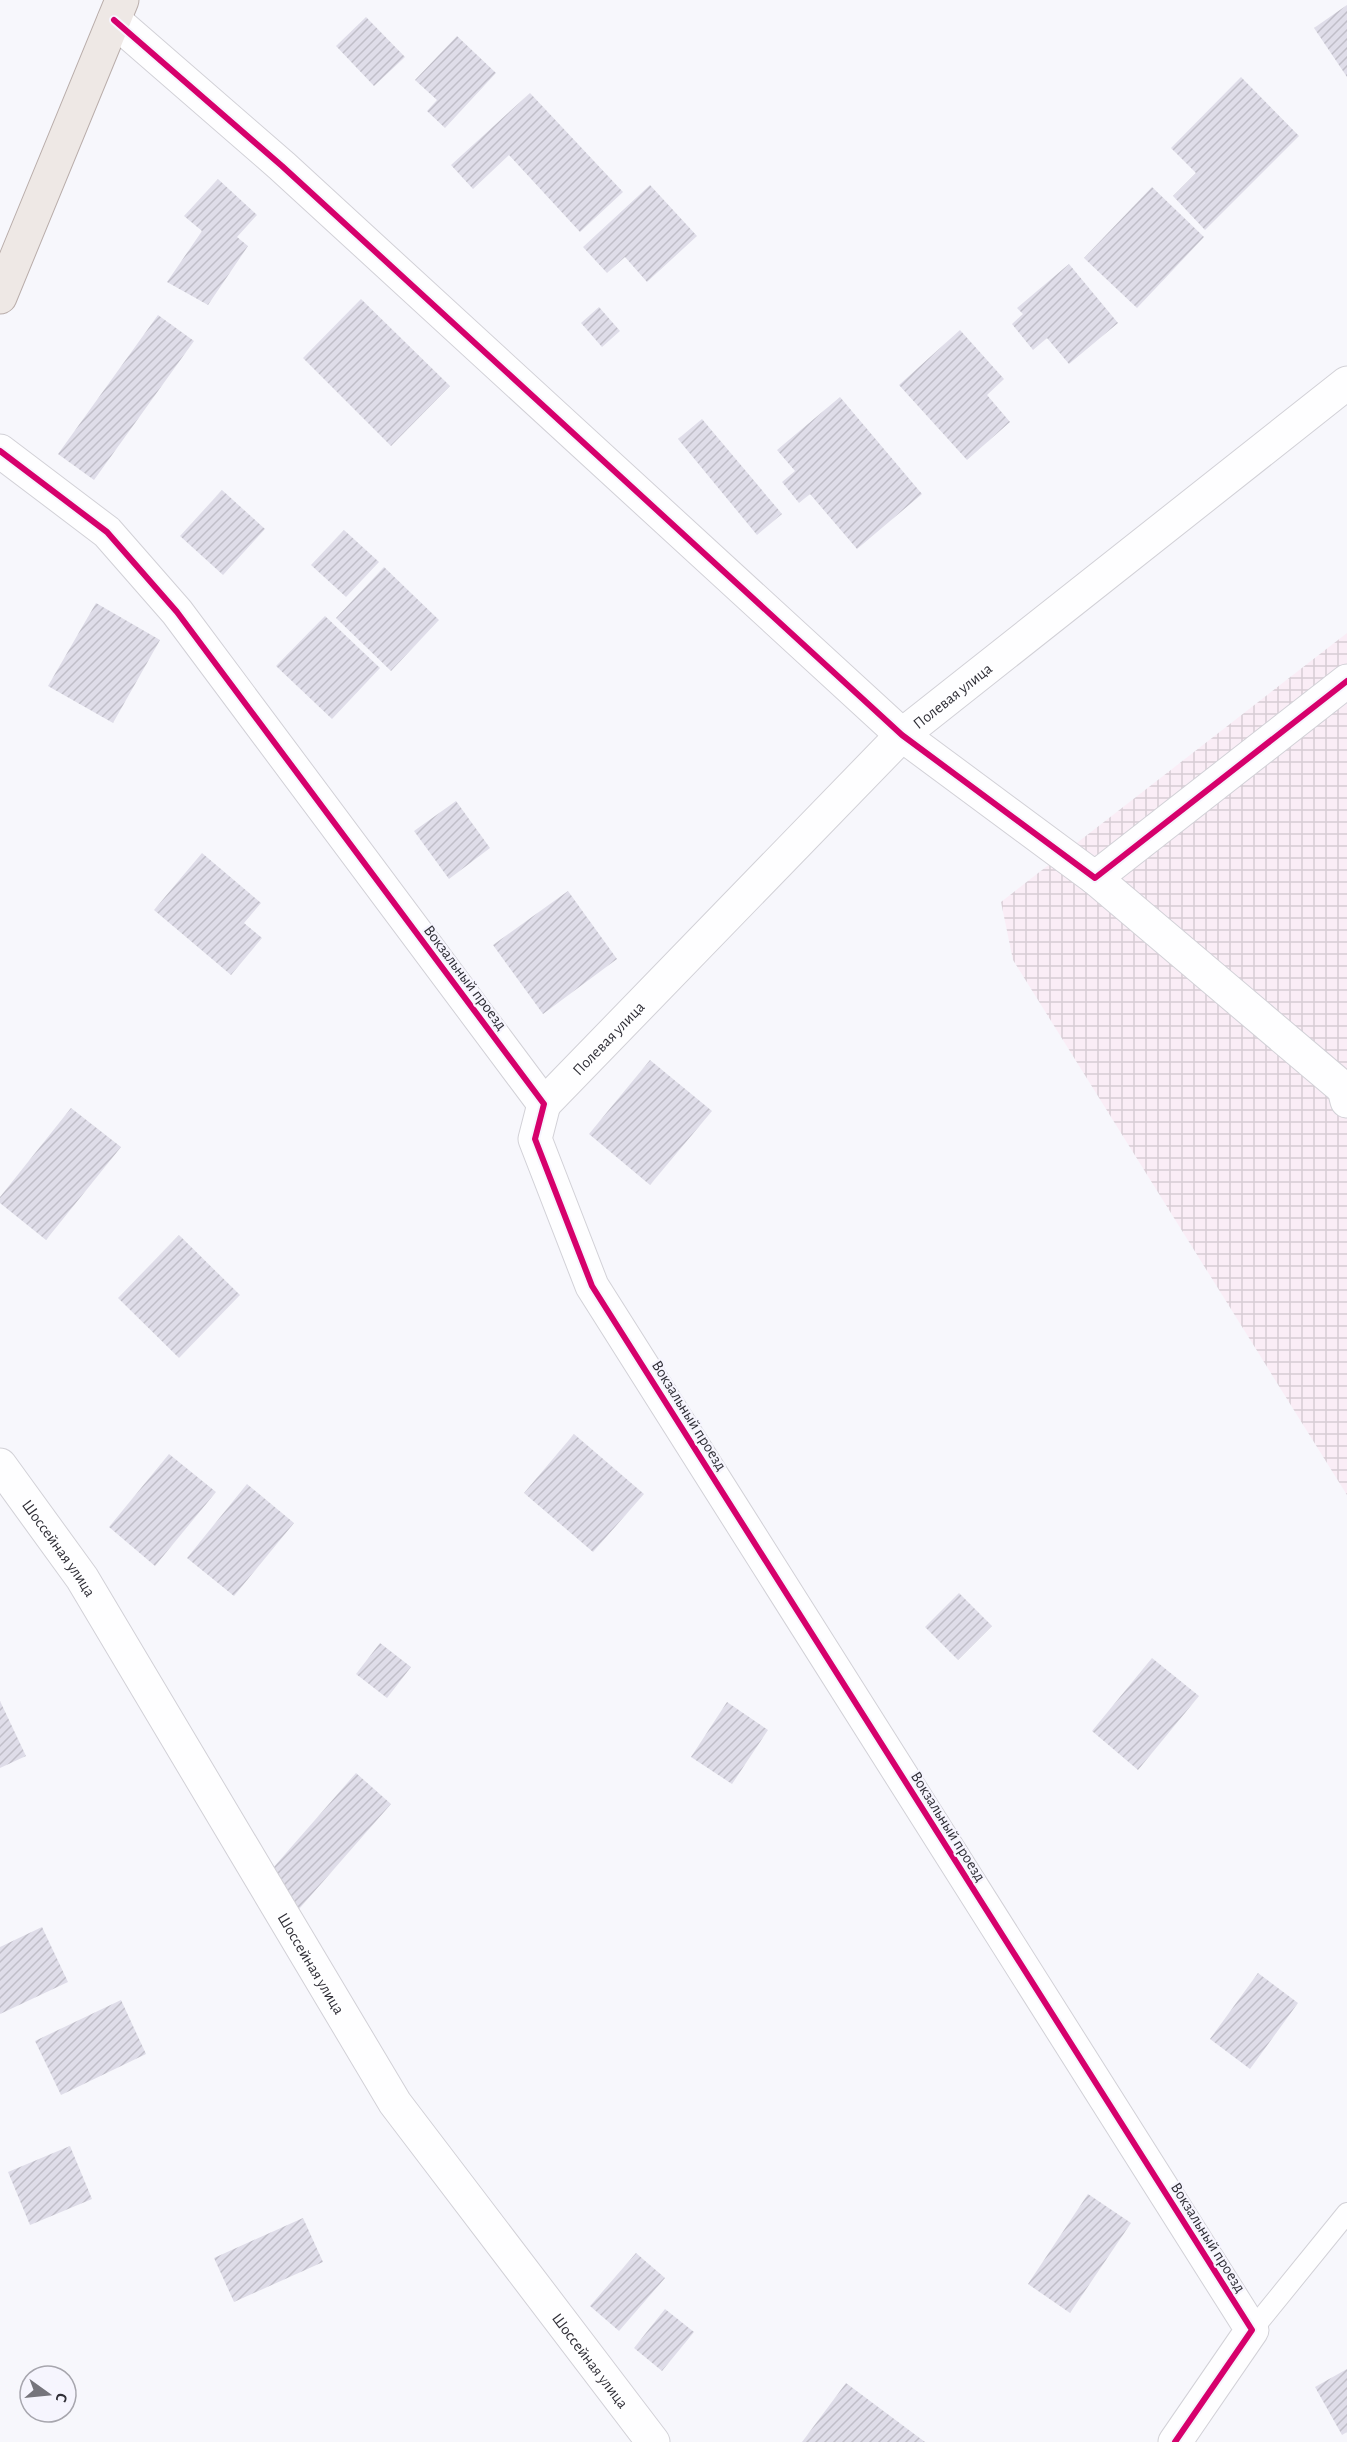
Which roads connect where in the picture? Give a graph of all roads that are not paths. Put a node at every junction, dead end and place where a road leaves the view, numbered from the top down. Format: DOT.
graph roads {
  1 [pos="118,10"];
  2 [pos="0,297"];
  3 [pos="1347,383"];
  4 [pos="0,451"];
  5 [pos="1347,681"];
  6 [pos="902,735"];
  7 [pos="1095,878"];
  8 [pos="1347,1101"];
  9 [pos="544,1104"];
  10 [pos="0,1465"];
  11 [pos="1347,2213"];
  12 [pos="1252,2330"];
  13 [pos="653,2442"];
  14 [pos="1175,2442"];
  1 -- 2 [label="main road"];
  1 -- 6 [label="street"];
  3 -- 6 [label="street, Полевая улица"];
  4 -- 9 [label="street, Вокзальный проезд"];
  5 -- 7 [label="street"];
  6 -- 7 [label="street"];
  6 -- 9 [label="street, Полевая улица"];
  7 -- 8 [label="street"];
  9 -- 12 [label="street, Вокзальный проезд"];
  10 -- 13 [label="street, Шоссейная улица"];
  11 -- 12 [label="lane"];
  12 -- 14 [label="street"];
}
